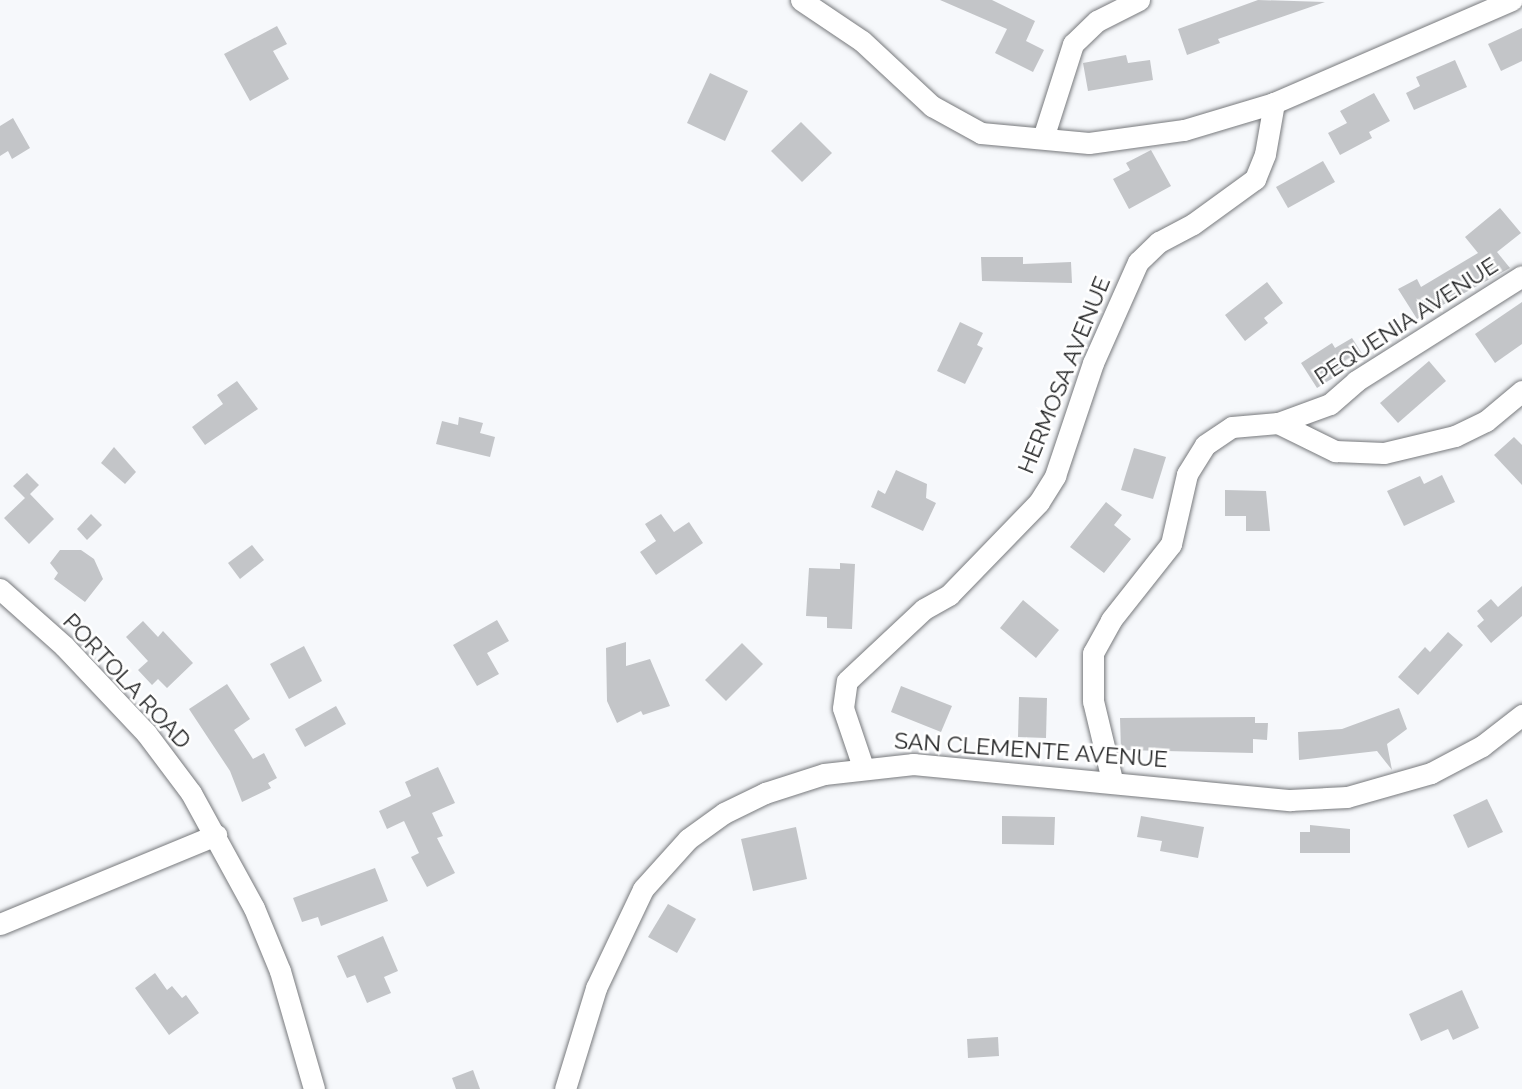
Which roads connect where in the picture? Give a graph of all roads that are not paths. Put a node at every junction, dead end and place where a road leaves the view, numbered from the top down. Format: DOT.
graph roads {
  1 [pos="801,0"];
  2 [pos="1139,0"];
  3 [pos="1512,0"];
  4 [pos="1274,103"];
  5 [pos="1043,138"];
  6 [pos="1522,276"];
  7 [pos="1522,391"];
  8 [pos="1278,423"];
  9 [pos="0,589"];
  10 [pos="1522,715"];
  11 [pos="863,768"];
  12 [pos="1112,780"];
  13 [pos="216,835"];
  14 [pos="0,924"];
  15 [pos="314,1089"];
  16 [pos="565,1089"];
  1 -- 5 [label="street"];
  2 -- 5 [label="street"];
  3 -- 4 [label="street"];
  4 -- 5 [label="street"];
  4 -- 11 [label="street, HERMOSA AVENUE"];
  6 -- 8 [label="street, PEQUENIA AVENUE"];
  7 -- 8 [label="street"];
  8 -- 12 [label="street, PEQUENIA AVENUE"];
  9 -- 13 [label="street, PORTOLA ROAD"];
  10 -- 12 [label="street, SAN CLEMENTE AVENUE"];
  11 -- 12 [label="street, SAN CLEMENTE AVENUE"];
  11 -- 16 [label="street, SAN CLEMENTE AVENUE"];
  13 -- 14 [label="street"];
  13 -- 15 [label="street, PORTOLA ROAD"];
}
